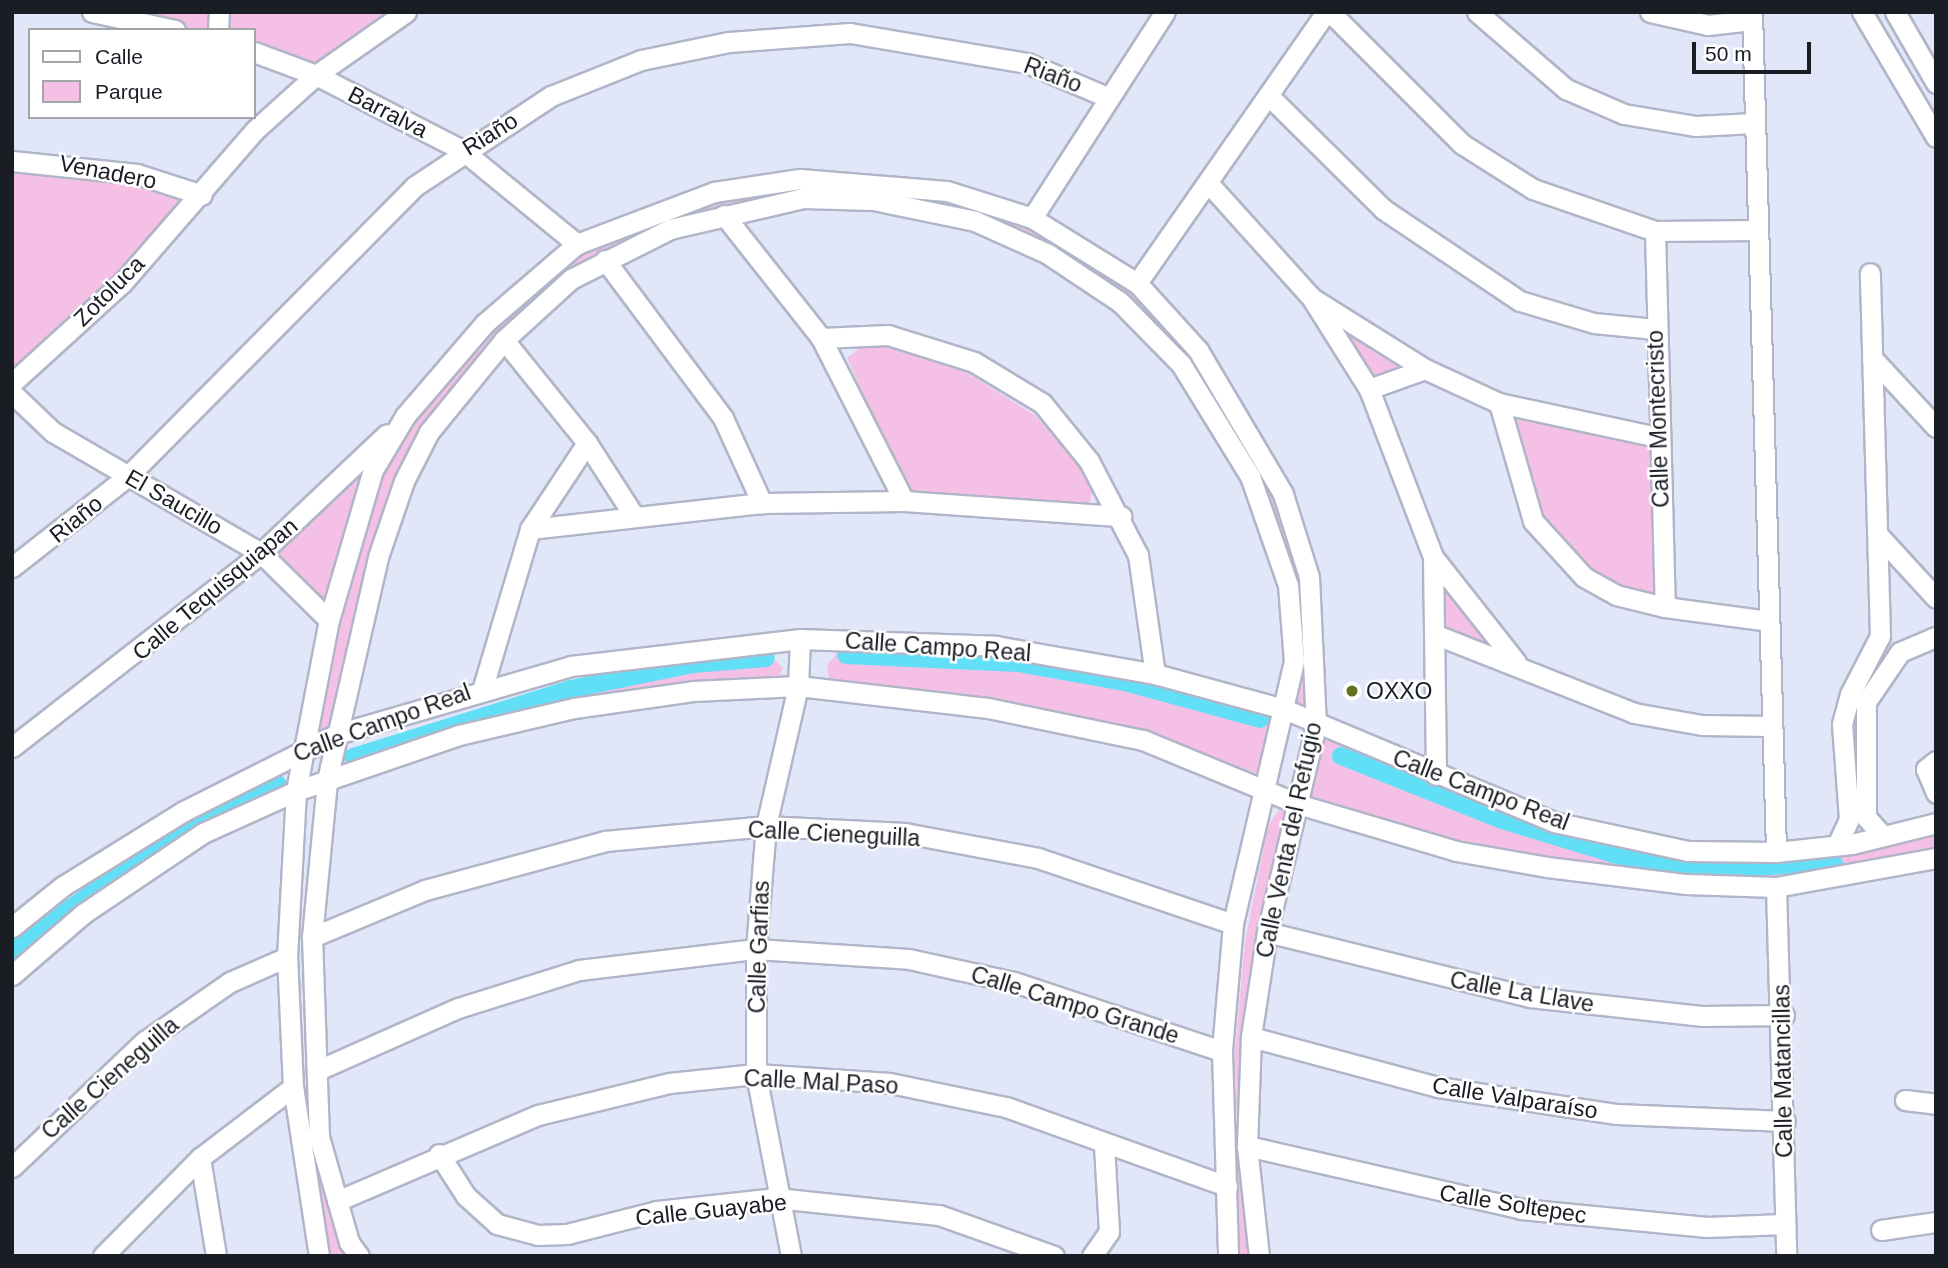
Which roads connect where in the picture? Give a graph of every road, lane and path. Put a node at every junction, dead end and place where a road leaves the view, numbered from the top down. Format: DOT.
graph roads {
  1 [pos="92,12"];
  2 [pos="406,12"];
  3 [pos="1165,12"];
  4 [pos="1328,12"];
  5 [pos="1477,12"];
  6 [pos="1650,12"];
  7 [pos="1862,12"];
  8 [pos="1895,12"];
  9 [pos="1752,16"];
  10 [pos="166,28"];
  11 [pos="256,53"];
  12 [pos="316,75"];
  13 [pos="1936,83"];
  14 [pos="1269,96"];
  15 [pos="1107,97"];
  16 [pos="1754,123"];
  17 [pos="1936,136"];
  18 [pos="462,150"];
  19 [pos="12,161"];
  20 [pos="1210,185"];
  21 [pos="202,195"];
  22 [pos="724,215"];
  23 [pos="1032,218"];
  24 [pos="1756,230"];
  25 [pos="1654,231"];
  26 [pos="577,244"];
  27 [pos="605,260"];
  28 [pos="1870,273"];
  29 [pos="1138,283"];
  30 [pos="1311,297"];
  31 [pos="1655,329"];
  32 [pos="821,338"];
  33 [pos="504,340"];
  34 [pos="1872,358"];
  35 [pos="1425,369"];
  36 [pos="12,383"];
  37 [pos="1369,389"];
  38 [pos="12,393"];
  39 [pos="1499,402"];
  40 [pos="405,416"];
  41 [pos="1936,427"];
  42 [pos="429,432"];
  43 [pos="1658,438"];
  44 [pos="587,443"];
  45 [pos="128,476"];
  46 [pos="904,501"];
  47 [pos="762,503"];
  48 [pos="634,516"];
  49 [pos="1121,516"];
  50 [pos="530,529"];
  51 [pos="1879,536"];
  52 [pos="261,553"];
  53 [pos="1433,557"];
  54 [pos="12,566"];
  55 [pos="1936,598"];
  56 [pos="1665,607"];
  57 [pos="328,620"];
  58 [pos="1768,621"];
  59 [pos="1439,636"];
  60 [pos="1881,636"];
  61 [pos="1936,637"];
  62 [pos="800,639"];
  63 [pos="1900,652"];
  64 [pos="1517,663"];
  65 [pos="1155,674"];
  66 [pos="798,686"];
  67 [pos="483,687"];
  68 [pos="1284,709"];
  69 [pos="1316,725"];
  70 [pos="1771,726"];
  71 [pos="337,734"];
  72 [pos="1852,738"];
  73 [pos="12,747"];
  74 [pos="302,748"];
  75 [pos="1936,761"];
  76 [pos="1853,771"];
  77 [pos="1436,775"];
  78 [pos="327,780"];
  79 [pos="1265,790"];
  80 [pos="296,791"];
  81 [pos="1936,793"];
  82 [pos="1301,804"];
  83 [pos="1936,823"];
  84 [pos="766,826"];
  85 [pos="1882,836"];
  86 [pos="1837,845"];
  87 [pos="1776,852"];
  88 [pos="1936,858"];
  89 [pos="1776,887"];
  90 [pos="1233,923"];
  91 [pos="12,927"];
  92 [pos="1267,932"];
  93 [pos="312,937"];
  94 [pos="756,949"];
  95 [pos="286,957"];
  96 [pos="12,975"];
  97 [pos="1784,1015"];
  98 [pos="1251,1037"];
  99 [pos="1222,1051"];
  100 [pos="318,1070"];
  101 [pos="756,1074"];
  102 [pos="293,1087"];
  103 [pos="1905,1100"];
  104 [pos="1935,1103"];
  105 [pos="1785,1121"];
  106 [pos="1104,1144"];
  107 [pos="1247,1146"];
  108 [pos="439,1154"];
  109 [pos="200,1158"];
  110 [pos="12,1167"];
  111 [pos="1227,1186"];
  112 [pos="776,1198"];
  113 [pos="337,1201"];
  114 [pos="1784,1224"];
  115 [pos="1927,1224"];
  116 [pos="1881,1230"];
  117 [pos="1936,1238"];
  118 [pos="105,1255"];
  119 [pos="216,1256"];
  120 [pos="319,1256"];
  121 [pos="359,1256"];
  122 [pos="791,1256"];
  123 [pos="1054,1256"];
  124 [pos="1092,1256"];
  125 [pos="1228,1256"];
  126 [pos="1259,1256"];
  127 [pos="1786,1256"];
  1 -- 10 [label="street"];
  2 -- 12 [label="street, Zotoluca"];
  3 -- 15 [label="street"];
  4 -- 14 [label="street"];
  4 -- 25 [label="street"];
  5 -- 16 [label="street"];
  6 -- 9 [label="street"];
  7 -- 17 [label="street"];
  8 -- 13 [label="street"];
  9 -- 16 [label="street"];
  11 -- 12 [label="street, Barralva"];
  12 -- 18 [label="street, Barralva"];
  12 -- 21 [label="street, Zotoluca"];
  14 -- 20 [label="street"];
  14 -- 31 [label="street"];
  15 -- 18 [label="street, Riaño"];
  15 -- 23 [label="street"];
  16 -- 24 [label="street"];
  18 -- 26 [label="street, Barralva"];
  18 -- 45 [label="street, Riaño"];
  19 -- 21 [label="street, Venadero"];
  20 -- 29 [label="street"];
  20 -- 30 [label="street"];
  21 -- 36 [label="street, Zotoluca"];
  22 -- 27 [label="street, Calle Venta del Refugio"];
  22 -- 32 [label="street"];
  22 -- 68 [label="street, Calle Venta del Refugio"];
  23 -- 26 [label="street, Calle Venta del Refugio"];
  23 -- 29 [label="street, Calle Venta del Refugio"];
  24 -- 25 [label="street"];
  24 -- 58 [label="street"];
  25 -- 31 [label="street, Calle Montecristo"];
  26 -- 40 [label="street, Calle Venta del Refugio"];
  27 -- 33 [label="street, Calle Venta del Refugio"];
  27 -- 47 [label="street"];
  28 -- 34 [label="street"];
  29 -- 69 [label="street, Calle Venta del Refugio"];
  30 -- 35 [label="street"];
  30 -- 37 [label="street"];
  31 -- 43 [label="street, Calle Montecristo"];
  32 -- 46 [label="street"];
  32 -- 49 [label="street"];
  33 -- 42 [label="street, Calle Venta del Refugio"];
  33 -- 44 [label="street"];
  34 -- 41 [label="street"];
  34 -- 51 [label="street"];
  35 -- 37 [label="street"];
  35 -- 39 [label="street"];
  37 -- 53 [label="street"];
  38 -- 45 [label="street, El Saucillo"];
  39 -- 43 [label="street"];
  39 -- 56 [label="street"];
  40 -- 42 [label="street"];
  40 -- 52 [label="street, Calle Tequisquiapan"];
  40 -- 57 [label="street, Calle Venta del Refugio"];
  42 -- 71 [label="street, Calle Venta del Refugio"];
  43 -- 56 [label="street, Calle Montecristo"];
  44 -- 48 [label="street"];
  44 -- 50 [label="street"];
  45 -- 52 [label="street, El Saucillo"];
  45 -- 54 [label="street, Riaño"];
  46 -- 47 [label="street"];
  46 -- 49 [label="street"];
  47 -- 48 [label="street"];
  48 -- 50 [label="street"];
  49 -- 65 [label="street"];
  50 -- 67 [label="street"];
  51 -- 55 [label="street"];
  51 -- 60 [label="street"];
  52 -- 57 [label="street, El Saucillo"];
  52 -- 73 [label="street, Calle Tequisquiapan"];
  53 -- 59 [label="street"];
  53 -- 64 [label="street"];
  56 -- 58 [label="street"];
  57 -- 74 [label="street, Calle Venta del Refugio"];
  58 -- 70 [label="street"];
  59 -- 64 [label="street"];
  59 -- 77 [label="street"];
  60 -- 63 [label="street"];
  60 -- 72 [label="street"];
  61 -- 63 [label="street"];
  62 -- 65 [label="street, Calle Campo Real"];
  62 -- 66 [label="street, Calle Garfias"];
  62 -- 67 [label="street, Calle Campo Real"];
  63 -- 72 [label="street"];
  64 -- 70 [label="street"];
  65 -- 68 [label="street, Calle Campo Real"];
  66 -- 78 [label="street, Calle Campo Real"];
  66 -- 79 [label="street, Calle Campo Real"];
  66 -- 84 [label="street, Calle Garfias"];
  67 -- 71 [label="street, Calle Campo Real"];
  68 -- 69 [label="street, Calle Campo Real"];
  68 -- 79 [label="street, Calle Venta del Refugio"];
  69 -- 77 [label="street, Calle Campo Real"];
  69 -- 82 [label="street, Calle Venta del Refugio"];
  70 -- 87 [label="street"];
  71 -- 74 [label="street, Calle Campo Real"];
  71 -- 78 [label="street, Calle Venta del Refugio"];
  72 -- 76 [label="street"];
  74 -- 80 [label="street, Calle Venta del Refugio"];
  74 -- 91 [label="street, Calle Campo Real"];
  75 -- 81 [label="street"];
  76 -- 85 [label="street"];
  76 -- 86 [label="street"];
  77 -- 87 [label="street, Calle Campo Real"];
  78 -- 80 [label="street, Calle Campo Real"];
  78 -- 93 [label="street, Calle Venta del Refugio"];
  79 -- 82 [label="street, Calle Campo Real"];
  79 -- 90 [label="street, Calle Venta del Refugio"];
  80 -- 95 [label="street, Calle Venta del Refugio"];
  80 -- 96 [label="street, Calle Campo Real"];
  82 -- 89 [label="street, Calle Campo Real"];
  82 -- 92 [label="street, Calle Venta del Refugio"];
  83 -- 85 [label="street, Calle Campo Real"];
  84 -- 90 [label="street, Calle Cieneguilla"];
  84 -- 93 [label="street, Calle Cieneguilla"];
  84 -- 94 [label="street, Calle Garfias"];
  85 -- 86 [label="street, Calle Campo Real"];
  86 -- 87 [label="street, Calle Campo Real"];
  88 -- 89 [label="street, Calle Campo Real"];
  89 -- 97 [label="street, Calle Matancillas"];
  90 -- 99 [label="street, Calle Venta del Refugio"];
  92 -- 97 [label="street, Calle La Llave"];
  92 -- 98 [label="street, Calle Venta del Refugio"];
  93 -- 100 [label="street, Calle Venta del Refugio"];
  94 -- 99 [label="street, Calle Campo Grande"];
  94 -- 100 [label="street, Calle Campo Grande"];
  94 -- 101 [label="street, Calle Garfias"];
  95 -- 102 [label="street, Calle Venta del Refugio"];
  95 -- 110 [label="street, Calle Cieneguilla"];
  97 -- 105 [label="street, Calle Matancillas"];
  98 -- 105 [label="street, Calle Valparaíso"];
  98 -- 107 [label="street, Calle Venta del Refugio"];
  99 -- 111 [label="street, Calle Venta del Refugio"];
  100 -- 113 [label="street, Calle Venta del Refugio"];
  101 -- 106 [label="street, Calle Mal Paso"];
  101 -- 108 [label="street, Calle Mal Paso"];
  101 -- 112 [label="street, Calle Garfias"];
  102 -- 109 [label="street"];
  102 -- 120 [label="street, Calle Venta del Refugio"];
  103 -- 104 [label="street"];
  105 -- 114 [label="street, Calle Matancillas"];
  106 -- 111 [label="street, Calle Mal Paso"];
  106 -- 124 [label="street"];
  107 -- 114 [label="street, Calle Soltepec"];
  107 -- 126 [label="street, Calle Venta del Refugio"];
  108 -- 112 [label="street, Calle Guayabe"];
  108 -- 113 [label="street, Calle Mal Paso"];
  109 -- 118 [label="street"];
  109 -- 119 [label="street"];
  111 -- 125 [label="street, Calle Venta del Refugio"];
  112 -- 122 [label="street, Calle Garfias"];
  112 -- 123 [label="street, Calle Guayabe"];
  113 -- 121 [label="street, Calle Venta del Refugio"];
  114 -- 127 [label="street, Calle Matancillas"];
  115 -- 116 [label="street"];
  115 -- 117 [label="street"];
}
